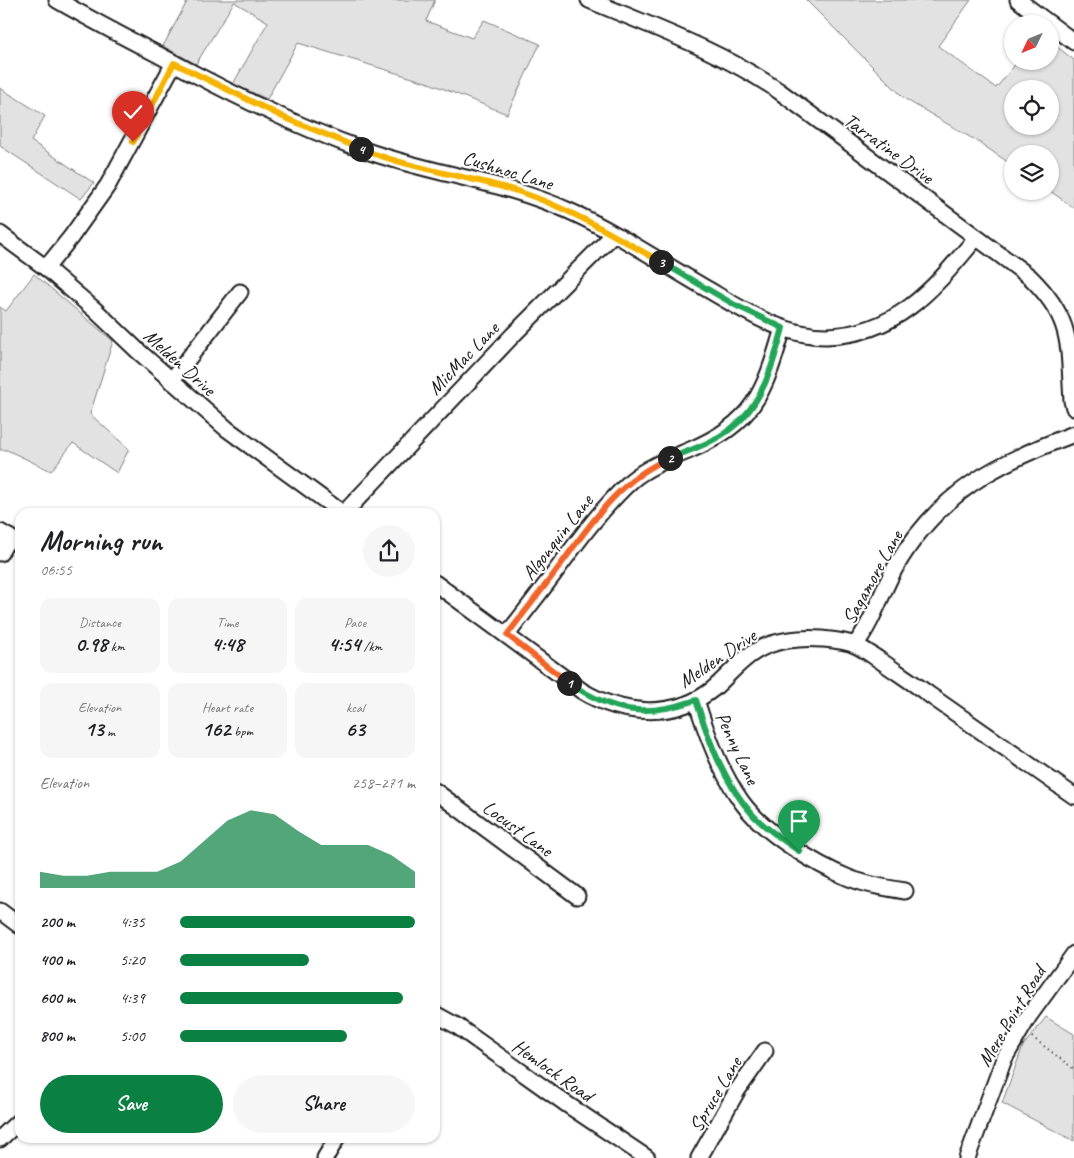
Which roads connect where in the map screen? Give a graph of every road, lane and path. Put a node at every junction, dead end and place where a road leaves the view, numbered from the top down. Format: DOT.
graph roads {
  1 [pos="58,0"];
  2 [pos="589,0"];
  3 [pos="1018,0"];
  4 [pos="1038,15"];
  5 [pos="1059,31"];
  6 [pos="1074,42"];
  7 [pos="174,63"];
  8 [pos="0,234"];
  9 [pos="613,235"];
  10 [pos="976,238"];
  11 [pos="46,268"];
  12 [pos="240,292"];
  13 [pos="783,328"];
  14 [pos="171,381"];
  15 [pos="1074,408"];
  16 [pos="1074,434"];
  17 [pos="335,508"];
  18 [pos="349,508"];
  19 [pos="10,538"];
  20 [pos="0,553"];
  21 [pos="440,587"];
  22 [pos="507,635"];
  23 [pos="856,646"];
  24 [pos="696,700"];
  25 [pos="440,796"];
  26 [pos="1074,796"];
  27 [pos="905,891"];
  28 [pos="577,896"];
  29 [pos="1074,954"];
  30 [pos="440,1017"];
  31 [pos="1022,1029"];
  32 [pos="765,1051"];
  33 [pos="1074,1069"];
  34 [pos="15,1125"];
  35 [pos="0,1139"];
  36 [pos="334,1143"];
  37 [pos="325,1158"];
  38 [pos="648,1158"];
  39 [pos="699,1158"];
  40 [pos="967,1158"];
  1 -- 7 [label="street, Cushnoc Lane"];
  2 -- 10 [label="street, Tarratine Drive"];
  3 -- 4 [label="street"];
  5 -- 6 [label="street"];
  7 -- 9 [label="street, Cushnoc Lane"];
  7 -- 11 [label="street"];
  8 -- 11 [label="street, Melden Drive"];
  9 -- 13 [label="street, Cushnoc Lane"];
  9 -- 18 [label="street, MicMac Lane"];
  10 -- 13 [label="street, Cushnoc Lane"];
  10 -- 15 [label="street, Tarratine Drive"];
  11 -- 14 [label="street, Melden Drive"];
  12 -- 14 [label="street"];
  13 -- 22 [label="street, Algonquin Lane"];
  14 -- 17 [label="street, Melden Drive"];
  16 -- 23 [label="street, Sagamore Lane"];
  19 -- 20 [label="street"];
  21 -- 22 [label="street, Melden Drive"];
  22 -- 24 [label="street, Melden Drive"];
  23 -- 24 [label="street, Melden Drive"];
  23 -- 26 [label="street, Melden Drive"];
  24 -- 27 [label="street, Penny Lane"];
  25 -- 28 [label="street, Locust Lane"];
  29 -- 31 [label="street, Mere Point Road"];
  30 -- 38 [label="street, Hemlock Road"];
  31 -- 33 [label="path"];
  31 -- 40 [label="street, Mere Point Road"];
  32 -- 39 [label="street, Spruce Lane"];
  34 -- 35 [label="street"];
  36 -- 37 [label="street"];
}
